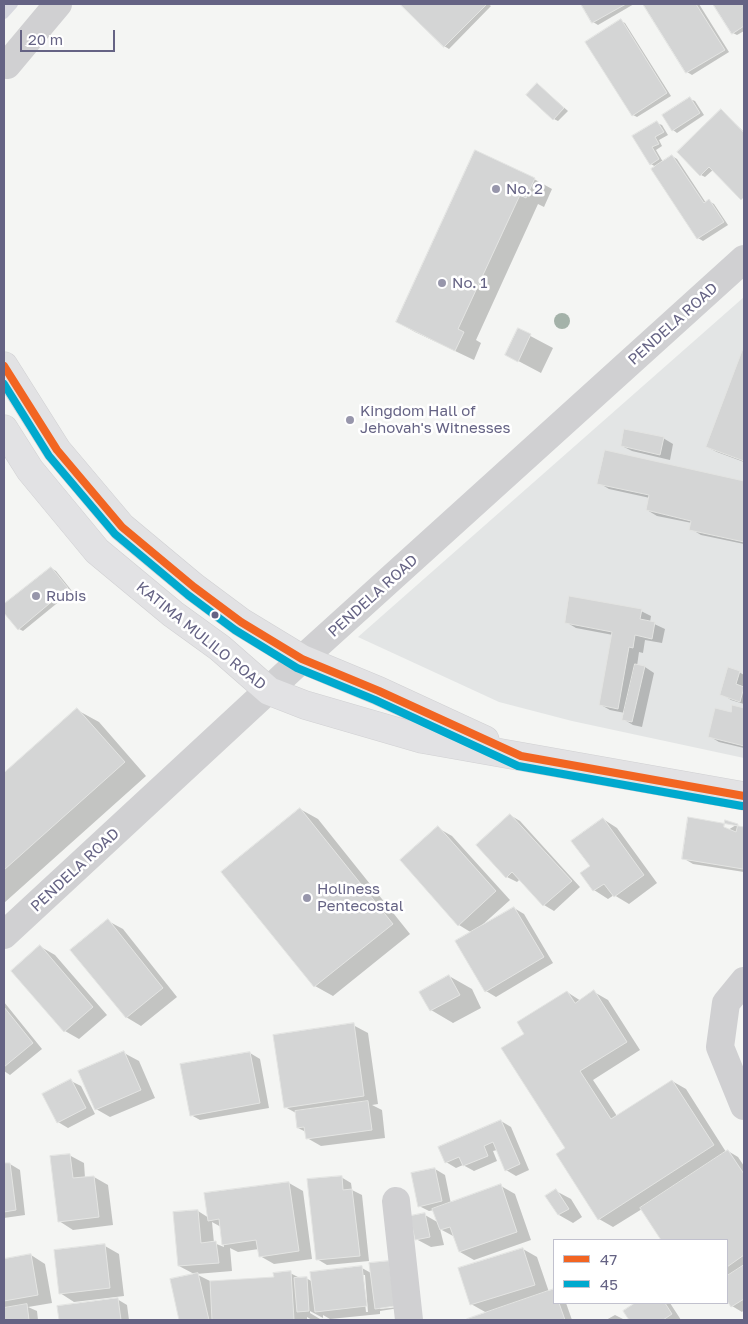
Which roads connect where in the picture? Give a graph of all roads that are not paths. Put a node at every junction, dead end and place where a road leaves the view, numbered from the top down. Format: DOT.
graph roads {
  1 [pos="58,4"];
  2 [pos="7,65"];
  3 [pos="744,259"];
  4 [pos="4,366"];
  5 [pos="4,429"];
  6 [pos="302,659"];
  7 [pos="269,690"];
  8 [pos="521,756"];
  9 [pos="744,796"];
  10 [pos="4,935"];
  11 [pos="744,981"];
  12 [pos="744,1106"];
  13 [pos="396,1201"];
  14 [pos="409,1320"];
  1 -- 2 [label="street"];
  3 -- 6 [label="street, PENDELA ROAD"];
  4 -- 6 [label="main road, KATIMA MULILO ROAD"];
  5 -- 7 [label="main road, KATIMA MULILO ROAD"];
  6 -- 7 [label="street, PENDELA ROAD"];
  6 -- 8 [label="main road, KATIMA MULILO ROAD"];
  7 -- 8 [label="main road, KATIMA MULILO ROAD"];
  7 -- 10 [label="street, PENDELA ROAD"];
  8 -- 9 [label="main road, KATIMA MULILO ROAD"];
  11 -- 12 [label="street"];
  13 -- 14 [label="street"];
}
